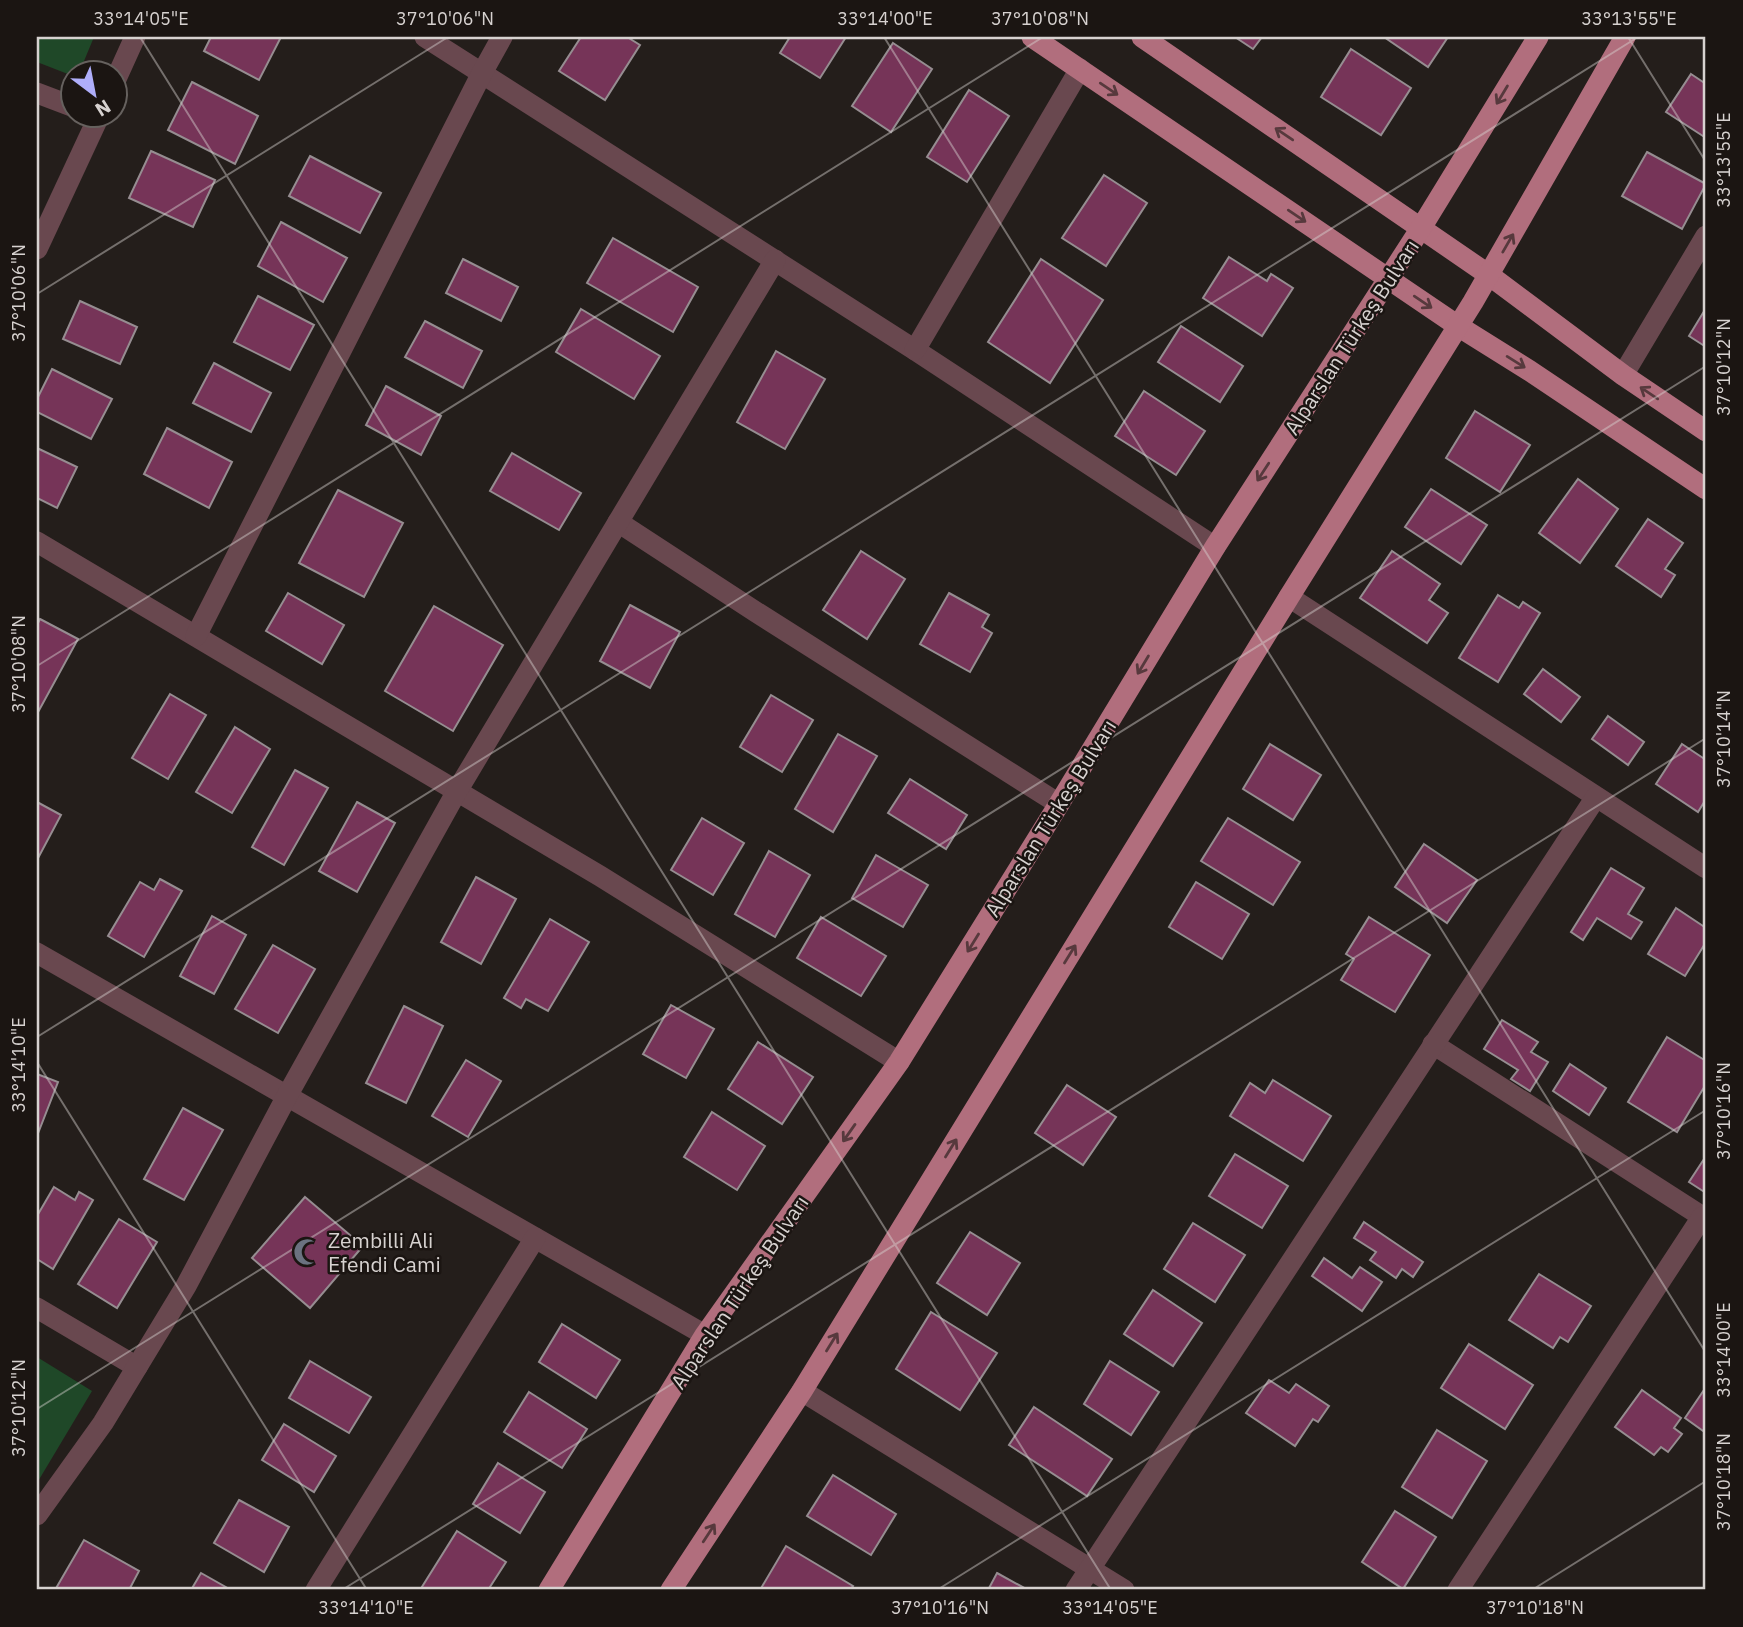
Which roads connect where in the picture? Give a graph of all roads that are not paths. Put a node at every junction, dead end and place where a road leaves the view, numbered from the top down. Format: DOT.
graph roads {
  1 [pos="135,37"];
  2 [pos="425,37"];
  3 [pos="502,37"];
  4 [pos="1032,37"];
  5 [pos="1142,37"];
  6 [pos="1538,37"];
  7 [pos="1625,37"];
  8 [pos="125,60"];
  9 [pos="1080,69"];
  10 [pos="482,73"];
  11 [pos="37,93"];
  12 [pos="60,102"];
  13 [pos="92,130"];
  14 [pos="1421,228"];
  15 [pos="1706,236"];
  16 [pos="37,249"];
  17 [pos="775,260"];
  18 [pos="1489,275"];
  19 [pos="1389,278"];
  20 [pos="1458,326"];
  21 [pos="915,350"];
  22 [pos="1623,375"];
  23 [pos="1706,431"];
  24 [pos="1706,489"];
  25 [pos="618,522"];
  26 [pos="37,542"];
  27 [pos="1215,547"];
  28 [pos="1289,597"];
  29 [pos="196,636"];
  30 [pos="457,791"];
  31 [pos="1595,797"];
  32 [pos="1059,804"];
  33 [pos="1706,868"];
  34 [pos="37,953"];
  35 [pos="1433,1044"];
  36 [pos="899,1062"];
  37 [pos="287,1096"];
  38 [pos="1704,1218"];
  39 [pos="535,1238"];
  40 [pos="37,1308"];
  41 [pos="705,1335"];
  42 [pos="137,1367"];
  43 [pos="802,1391"];
  44 [pos="37,1515"];
  45 [pos="1089,1568"];
  46 [pos="316,1590"];
  47 [pos="549,1590"];
  48 [pos="671,1590"];
  49 [pos="1076,1590"];
  50 [pos="1124,1590"];
  51 [pos="1458,1590"];
  1 -- 8 [label="street"];
  2 -- 10 [label="street"];
  3 -- 10 [label="street"];
  4 -- 9 [label="main road"];
  14 -- 5 [label="main road, one-way"];
  6 -- 14 [label="main road, Alparslan Türkeş Bulvarı, one-way"];
  18 -- 7 [label="main road, one-way"];
  9 -- 19 [label="main road, one-way"];
  9 -- 21 [label="street"];
  10 -- 17 [label="street"];
  10 -- 29 [label="street"];
  11 -- 12 [label="street"];
  13 -- 16 [label="street"];
  14 -- 18 [label="main road"];
  14 -- 19 [label="main road, Alparslan Türkeş Bulvarı"];
  15 -- 22 [label="street"];
  17 -- 21 [label="street"];
  17 -- 25 [label="street"];
  18 -- 20 [label="main road"];
  18 -- 22 [label="main road"];
  19 -- 20 [label="main road, one-way"];
  19 -- 27 [label="main road, Alparslan Türkeş Bulvarı, one-way"];
  20 -- 24 [label="main road, one-way"];
  20 -- 28 [label="main road"];
  21 -- 27 [label="street"];
  23 -- 22 [label="main road, one-way"];
  25 -- 30 [label="street"];
  25 -- 32 [label="street"];
  26 -- 29 [label="street"];
  27 -- 32 [label="main road, Alparslan Türkeş Bulvarı, one-way"];
  28 -- 31 [label="street"];
  43 -- 28 [label="main road, one-way"];
  29 -- 30 [label="street"];
  30 -- 36 [label="street"];
  30 -- 37 [label="street"];
  31 -- 33 [label="street"];
  31 -- 35 [label="street"];
  32 -- 36 [label="main road, Alparslan Türkeş Bulvarı, one-way"];
  34 -- 37 [label="street"];
  35 -- 38 [label="street"];
  35 -- 45 [label="street"];
  36 -- 41 [label="main road, Alparslan Türkeş Bulvarı, one-way"];
  37 -- 39 [label="street"];
  37 -- 42 [label="street"];
  38 -- 51 [label="street"];
  39 -- 41 [label="street"];
  39 -- 46 [label="street"];
  40 -- 42 [label="street"];
  41 -- 47 [label="main road, Alparslan Türkeş Bulvarı"];
  42 -- 44 [label="street"];
  43 -- 45 [label="street"];
  48 -- 43 [label="main road, one-way"];
  45 -- 49 [label="street"];
  45 -- 50 [label="street"];
}
